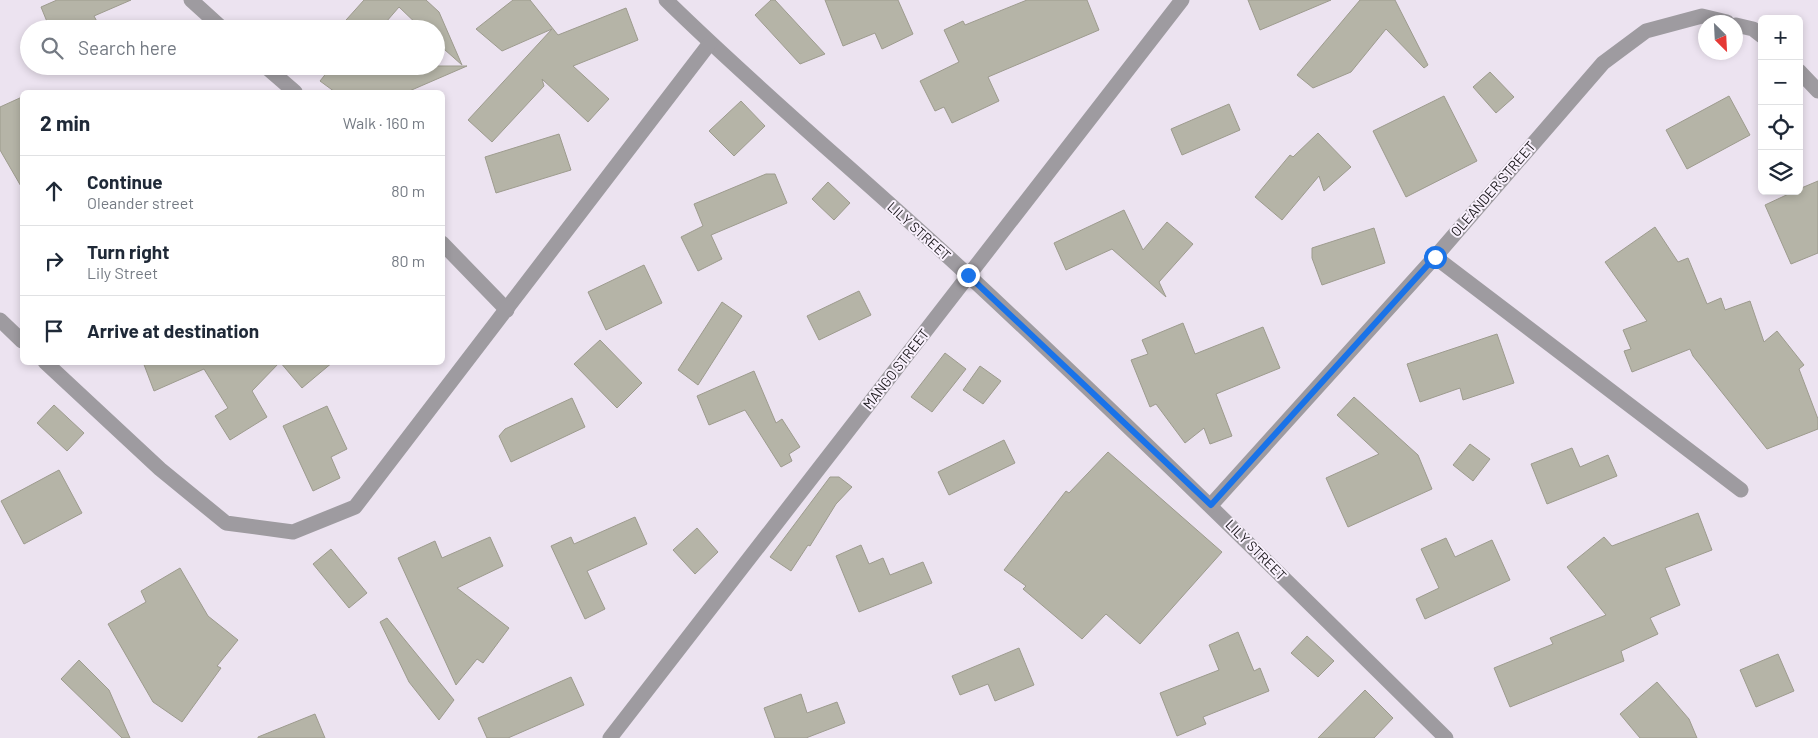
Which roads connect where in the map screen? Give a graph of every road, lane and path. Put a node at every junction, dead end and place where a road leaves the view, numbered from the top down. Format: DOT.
graph roads {
  1 [pos="191,0"];
  2 [pos="666,0"];
  3 [pos="1182,0"];
  4 [pos="1698,17"];
  5 [pos="213,20"];
  6 [pos="1743,27"];
  7 [pos="1758,33"];
  8 [pos="710,43"];
  9 [pos="276,75"];
  10 [pos="1803,75"];
  11 [pos="293,90"];
  12 [pos="1818,91"];
  13 [pos="445,246"];
  14 [pos="1435,257"];
  15 [pos="968,275"];
  16 [pos="507,310"];
  17 [pos="0,320"];
  18 [pos="20,339"];
  19 [pos="48,365"];
  20 [pos="1741,490"];
  21 [pos="1211,505"];
  22 [pos="610,738"];
  23 [pos="1446,738"];
  1 -- 5 [label="street"];
  2 -- 8 [label="street, LILY STREET"];
  3 -- 15 [label="street, MANGO STREET"];
  4 -- 14 [label="street, OLEANDER STREET"];
  6 -- 7 [label="street"];
  8 -- 15 [label="street, LILY STREET"];
  8 -- 16 [label="street"];
  9 -- 11 [label="street"];
  10 -- 12 [label="street"];
  13 -- 16 [label="street"];
  14 -- 20 [label="street"];
  14 -- 21 [label="street, OLEANDER STREET"];
  15 -- 21 [label="street, LILY STREET"];
  15 -- 22 [label="street, MANGO STREET"];
  16 -- 19 [label="street"];
  17 -- 18 [label="street"];
  21 -- 23 [label="street, LILY STREET"];
}
